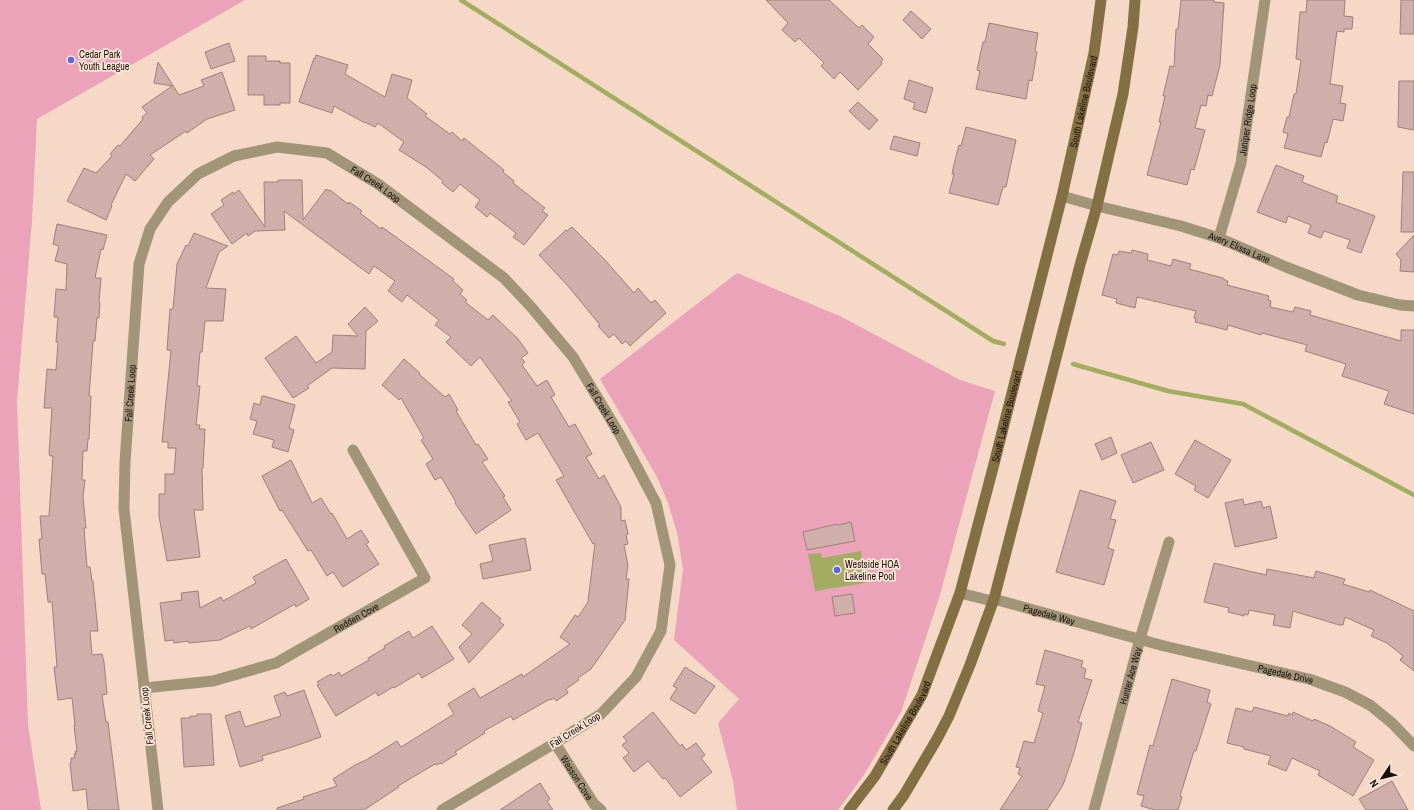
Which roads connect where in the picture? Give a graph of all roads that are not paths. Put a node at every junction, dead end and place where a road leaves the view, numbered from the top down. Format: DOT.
graph roads {
  1 [pos="1101,0"];
  2 [pos="1136,0"];
  3 [pos="1265,0"];
  4 [pos="1062,196"];
  5 [pos="1097,206"];
  6 [pos="1219,238"];
  7 [pos="1414,306"];
  8 [pos="353,450"];
  9 [pos="1169,542"];
  10 [pos="960,593"];
  11 [pos="994,599"];
  12 [pos="1140,639"];
  13 [pos="144,688"];
  14 [pos="555,743"];
  15 [pos="1414,746"];
  16 [pos="158,810"];
  17 [pos="442,810"];
  18 [pos="601,810"];
  19 [pos="849,810"];
  20 [pos="893,810"];
  21 [pos="1094,810"];
  1 -- 4 [label="main road, South Lakeline Boulevard"];
  2 -- 5 [label="main road"];
  3 -- 6 [label="street, Juniper Ridge Loop"];
  4 -- 5 [label="street, Avery Elissa Lane"];
  4 -- 10 [label="main road, South Lakeline Boulevard"];
  5 -- 6 [label="street, Avery Elissa Lane"];
  5 -- 11 [label="main road"];
  6 -- 7 [label="street, Avery Elissa Lane"];
  8 -- 13 [label="street, Redden Cove"];
  9 -- 12 [label="street, Hunter Ace Way"];
  10 -- 11 [label="street, Pagedale Way"];
  10 -- 19 [label="main road, South Lakeline Boulevard"];
  11 -- 12 [label="street, Pagedale Way"];
  11 -- 20 [label="main road"];
  12 -- 15 [label="street, Pagedale Drive"];
  12 -- 21 [label="street, Hunter Ace Way"];
  13 -- 14 [label="street, Fall Creek Loop"];
  13 -- 16 [label="street, Fall Creek Loop"];
  14 -- 17 [label="street, Fall Creek Loop"];
  14 -- 18 [label="street, Wesson Cove"];
}
